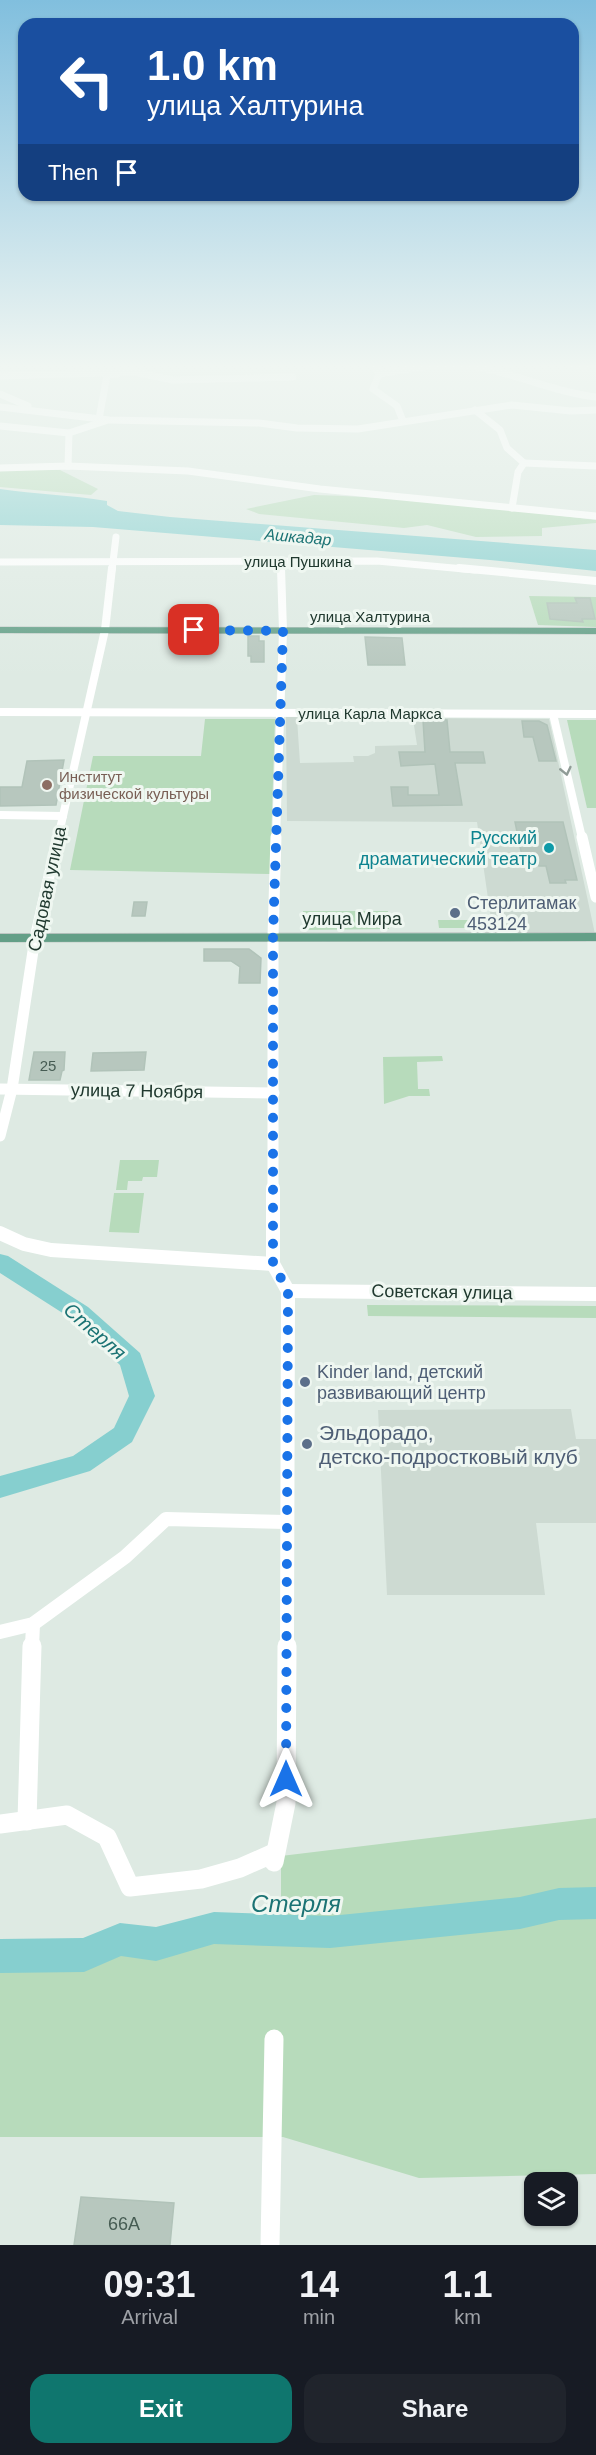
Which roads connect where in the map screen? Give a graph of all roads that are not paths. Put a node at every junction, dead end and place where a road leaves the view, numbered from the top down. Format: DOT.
graph roads {
  1 [pos="134,469"];
  2 [pos="520,469"];
  3 [pos="512,508"];
  4 [pos="596,516"];
  5 [pos="116,537"];
  6 [pos="281,560"];
  7 [pos="113,561"];
  8 [pos="0,562"];
  9 [pos="596,581"];
  10 [pos="0,630"];
  11 [pos="105,630"];
  12 [pos="283,631"];
  13 [pos="596,631"];
  14 [pos="0,712"];
  15 [pos="88,712"];
  16 [pos="279,713"];
  17 [pos="553,714"];
  18 [pos="596,714"];
  19 [pos="0,815"];
  20 [pos="63,816"];
  21 [pos="596,897"];
  22 [pos="273,936"];
  23 [pos="596,937"];
  24 [pos="0,938"];
  25 [pos="35,938"];
  26 [pos="6,1089"];
  27 [pos="274,1093"];
  28 [pos="0,1136"];
  29 [pos="0,1233"];
  30 [pos="273,1264"];
  31 [pos="288,1291"];
  32 [pos="596,1294"];
  33 [pos="286,1522"];
  34 [pos="33,1624"];
  35 [pos="0,1632"];
  36 [pos="27,1821"];
  37 [pos="0,1824"];
  38 [pos="274,2039"];
  39 [pos="270,2245"];
  1 -- 3 [label="street"];
  2 -- 3 [label="street"];
  3 -- 4 [label="street"];
  5 -- 7 [label="street, Садовая улица"];
  6 -- 7 [label="street, улица Пушкина"];
  6 -- 9 [label="street, улица Пушкина"];
  6 -- 12 [label="street"];
  7 -- 8 [label="street, улица Пушкина"];
  7 -- 11 [label="street, Садовая улица"];
  10 -- 11 [label="main road, улица Халтурина"];
  11 -- 12 [label="main road, улица Халтурина"];
  11 -- 15 [label="street, Садовая улица"];
  12 -- 13 [label="main road, улица Халтурина"];
  12 -- 16 [label="street"];
  14 -- 15 [label="street, улица Карла Маркса"];
  15 -- 16 [label="street, улица Карла Маркса"];
  15 -- 20 [label="street, Садовая улица"];
  16 -- 17 [label="street, улица Карла Маркса"];
  16 -- 22 [label="street"];
  17 -- 18 [label="street, улица Карла Маркса"];
  17 -- 21 [label="street, one-way"];
  19 -- 20 [label="street"];
  20 -- 25 [label="street, Садовая улица"];
  22 -- 23 [label="main road, улица Мира"];
  22 -- 25 [label="main road, улица Мира"];
  22 -- 27 [label="street"];
  24 -- 25 [label="main road, улица Мира"];
  25 -- 26 [label="street, Садовая улица"];
  26 -- 27 [label="street, улица 7 Ноября"];
  26 -- 28 [label="street, Садовая улица"];
  27 -- 30 [label="street"];
  29 -- 30 [label="street"];
  30 -- 31 [label="street"];
  31 -- 32 [label="street, Советская улица"];
  31 -- 33 [label="street"];
  33 -- 34 [label="street"];
  33 -- 36 [label="street"];
  34 -- 35 [label="street"];
  34 -- 36 [label="street"];
  36 -- 37 [label="street"];
  38 -- 39 [label="street"];
}
